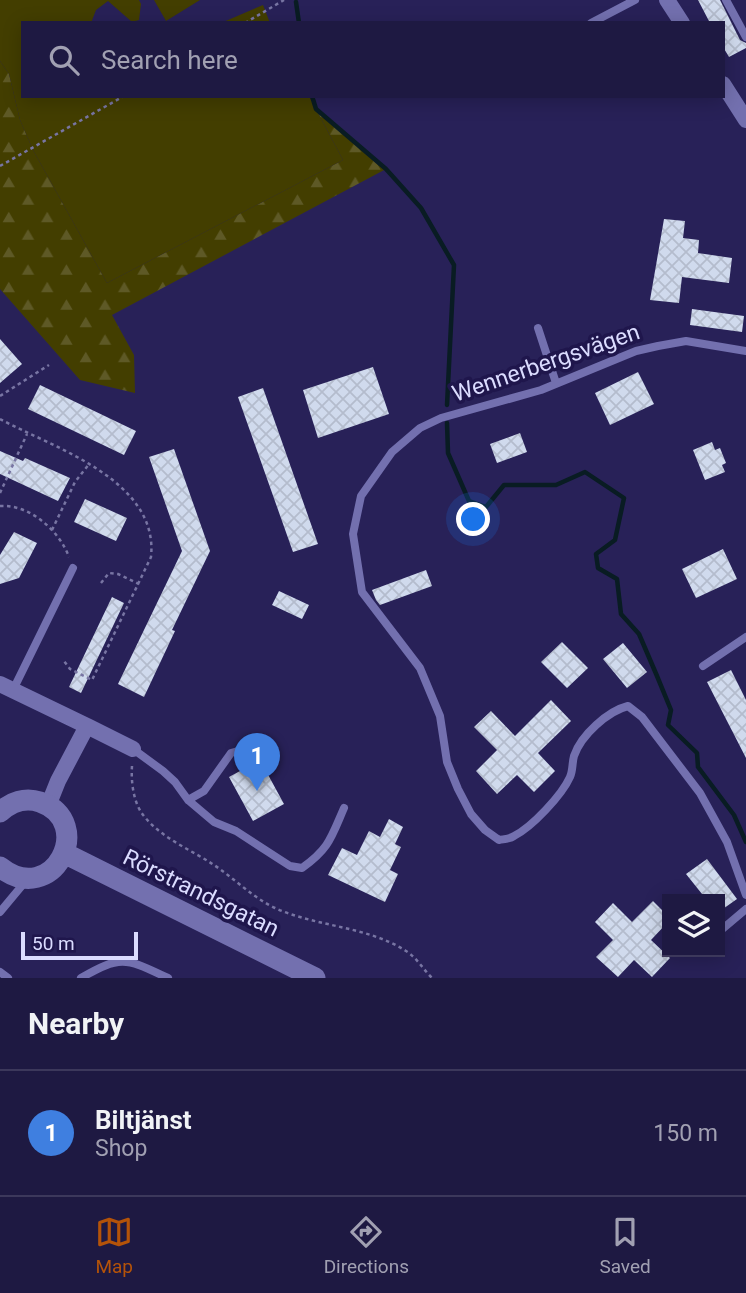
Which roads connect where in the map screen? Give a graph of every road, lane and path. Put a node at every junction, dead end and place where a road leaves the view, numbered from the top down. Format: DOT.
graph roads {
  1 [pos="284,0"];
  2 [pos="635,0"];
  3 [pos="667,0"];
  4 [pos="726,0"];
  5 [pos="248,21"];
  6 [pos="595,21"];
  7 [pos="681,21"];
  8 [pos="746,37"];
  9 [pos="725,87"];
  10 [pos="120,98"];
  11 [pos="746,120"];
  12 [pos="0,166"];
  13 [pos="538,328"];
  14 [pos="746,351"];
  15 [pos="49,365"];
  16 [pos="556,383"];
  17 [pos="0,396"];
  18 [pos="0,419"];
  19 [pos="27,434"];
  20 [pos="90,463"];
  21 [pos="0,493"];
  22 [pos="0,506"];
  23 [pos="52,530"];
  24 [pos="73,568"];
  25 [pos="101,583"];
  26 [pos="139,584"];
  27 [pos="746,637"];
  28 [pos="64,661"];
  29 [pos="703,666"];
  30 [pos="7,687"];
  31 [pos="88,726"];
  32 [pos="252,747"];
  33 [pos="133,749"];
  34 [pos="188,800"];
  35 [pos="4,805"];
  36 [pos="48,806"];
  37 [pos="344,808"];
  38 [pos="64,853"];
  39 [pos="0,867"];
  40 [pos="29,878"];
  41 [pos="746,895"];
  42 [pos="746,909"];
  43 [pos="0,912"];
  44 [pos="725,927"];
  45 [pos="0,972"];
  46 [pos="8,978"];
  47 [pos="81,978"];
  48 [pos="168,978"];
  49 [pos="315,978"];
  50 [pos="432,978"];
  1 -- 5 [label="path"];
  2 -- 6 [label="lane"];
  3 -- 7 [label="street"];
  4 -- 8 [label="lane"];
  9 -- 11 [label="street"];
  10 -- 12 [label="path"];
  13 -- 16 [label="lane"];
  14 -- 16 [label="lane, Wennerbergsvägen"];
  15 -- 17 [label="path"];
  16 -- 41 [label="lane, Wennerbergsvägen"];
  18 -- 19 [label="path"];
  19 -- 20 [label="path"];
  19 -- 21 [label="path"];
  20 -- 23 [label="path"];
  20 -- 26 [label="path"];
  22 -- 23 [label="path"];
  23 -- 24 [label="path"];
  24 -- 30 [label="lane"];
  25 -- 26 [label="path"];
  26 -- 28 [label="path"];
  27 -- 29 [label="lane"];
  30 -- 31 [label="street"];
  31 -- 33 [label="street"];
  31 -- 36 [label="street"];
  32 -- 34 [label="lane"];
  33 -- 34 [label="lane"];
  33 -- 50 [label="path"];
  34 -- 37 [label="lane"];
  35 -- 36 [label="main road"];
  36 -- 38 [label="main road"];
  38 -- 40 [label="main road"];
  38 -- 49 [label="main road, Rörstrandsgatan"];
  39 -- 40 [label="main road"];
  40 -- 43 [label="lane"];
  42 -- 44 [label="lane"];
  45 -- 46 [label="lane"];
  47 -- 48 [label="lane"];
}
